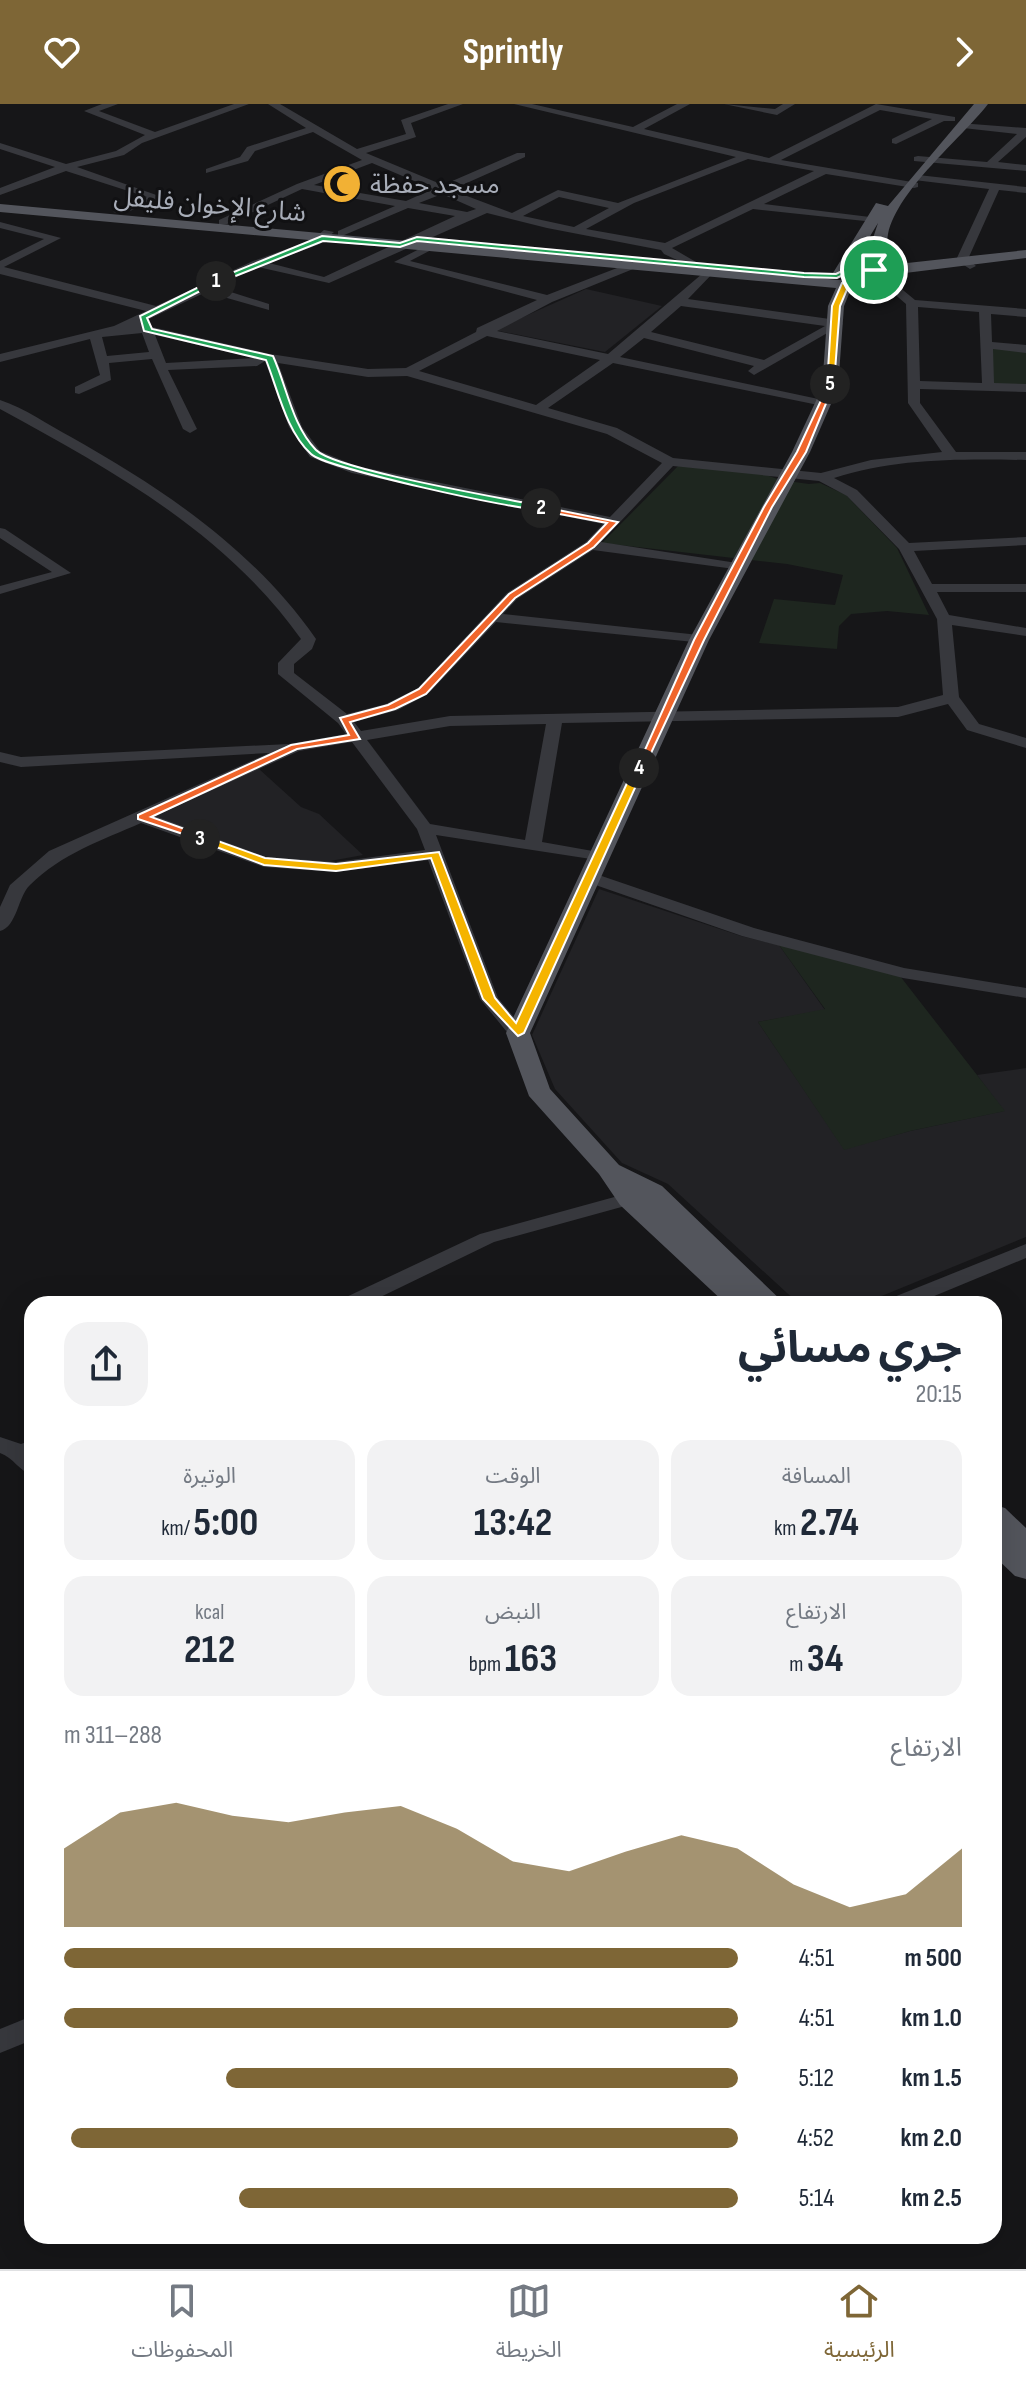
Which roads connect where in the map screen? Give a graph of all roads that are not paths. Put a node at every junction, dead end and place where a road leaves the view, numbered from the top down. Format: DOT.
graph roads {
  1 [pos="113,104"];
  2 [pos="244,104"];
  3 [pos="273,104"];
  4 [pos="458,104"];
  5 [pos="519,104"];
  6 [pos="575,104"];
  7 [pos="685,104"];
  8 [pos="729,104"];
  9 [pos="790,104"];
  10 [pos="965,104"];
  11 [pos="981,104"];
  12 [pos="882,105"];
  13 [pos="554,113"];
  14 [pos="952,121"];
  15 [pos="312,129"];
  16 [pos="632,131"];
  17 [pos="1026,132"];
  18 [pos="155,135"];
  19 [pos="896,141"];
  20 [pos="0,146"];
  21 [pos="356,153"];
  22 [pos="521,155"];
  23 [pos="746,156"];
  24 [pos="918,159"];
  25 [pos="371,160"];
  26 [pos="770,161"];
  27 [pos="933,161"];
  28 [pos="989,165"];
  29 [pos="66,167"];
  30 [pos="1026,168"];
  31 [pos="210,171"];
  32 [pos="823,171"];
  33 [pos="910,181"];
  34 [pos="301,186"];
  35 [pos="995,187"];
  36 [pos="440,188"];
  37 [pos="1026,190"];
  38 [pos="0,192"];
  39 [pos="405,204"];
  40 [pos="753,206"];
  41 [pos="620,207"];
  42 [pos="3,208"];
  43 [pos="488,209"];
  44 [pos="119,212"];
  45 [pos="467,215"];
  46 [pos="516,215"];
  47 [pos="870,220"];
  48 [pos="223,222"];
  49 [pos="0,225"];
  50 [pos="578,229"];
  51 [pos="331,235"];
  52 [pos="423,243"];
  53 [pos="400,245"];
  54 [pos="666,247"];
  55 [pos="884,254"];
  56 [pos="1026,254"];
  57 [pos="1026,260"];
  58 [pos="257,263"];
  59 [pos="966,263"];
  60 [pos="692,264"];
  61 [pos="634,265"];
  62 [pos="0,268"];
  63 [pos="709,271"];
  64 [pos="865,280"];
  65 [pos="203,287"];
  66 [pos="548,299"];
  67 [pos="681,302"];
  68 [pos="912,303"];
  69 [pos="265,307"];
  70 [pos="985,309"];
  71 [pos="156,310"];
  72 [pos="1026,313"];
  73 [pos="143,317"];
  74 [pos="837,324"];
  75 [pos="148,331"];
  76 [pos="481,331"];
  77 [pos="95,334"];
  78 [pos="643,334"];
  79 [pos="987,345"];
  80 [pos="1026,349"];
  81 [pos="0,358"];
  82 [pos="614,358"];
  83 [pos="270,359"];
  84 [pos="103,360"];
  85 [pos="159,361"];
  86 [pos="763,364"];
  87 [pos="408,372"];
  88 [pos="736,385"];
  89 [pos="914,385"];
  90 [pos="988,387"];
  91 [pos="1026,388"];
  92 [pos="79,390"];
  93 [pos="0,404"];
  94 [pos="823,404"];
  95 [pos="538,409"];
  96 [pos="190,429"];
  97 [pos="951,455"];
  98 [pos="1026,456"];
  99 [pos="670,462"];
  100 [pos="788,474"];
  101 [pos="822,477"];
  102 [pos="613,522"];
  103 [pos="0,532"];
  104 [pos="1026,541"];
  105 [pos="591,545"];
  106 [pos="905,547"];
  107 [pos="737,567"];
  108 [pos="927,588"];
  109 [pos="1026,588"];
  110 [pos="0,590"];
  111 [pos="492,617"];
  112 [pos="944,619"];
  113 [pos="1026,632"];
  114 [pos="699,640"];
  115 [pos="951,697"];
  116 [pos="663,718"];
  117 [pos="344,720"];
  118 [pos="555,720"];
  119 [pos="356,737"];
  120 [pos="1026,743"];
  121 [pos="295,747"];
  122 [pos="0,757"];
  123 [pos="141,817"];
  124 [pos="425,828"];
  125 [pos="533,844"];
  126 [pos="435,854"];
  127 [pos="598,857"];
  128 [pos="590,877"];
  129 [pos="0,926"];
  130 [pos="1026,993"];
  131 [pos="518,1033"];
  132 [pos="609,1169"];
  133 [pos="629,1199"];
  134 [pos="1026,1250"];
  135 [pos="366,1296"];
  136 [pos="733,1296"];
  137 [pos="763,1296"];
  138 [pos="915,1296"];
  139 [pos="1002,1522"];
  140 [pos="1026,1545"];
  141 [pos="1002,1546"];
  142 [pos="1026,1568"];
  143 [pos="24,2031"];
  144 [pos="0,2041"];
  1 -- 18 [label="street"];
  2 -- 18 [label="street"];
  3 -- 15 [label="street"];
  4 -- 21 [label="street"];
  5 -- 13 [label="street"];
  6 -- 13 [label="street"];
  7 -- 16 [label="street"];
  8 -- 9 [label="street"];
  10 -- 14 [label="main road"];
  11 -- 14 [label="main road"];
  12 -- 14 [label="street"];
  12 -- 26 [label="street"];
  13 -- 16 [label="street"];
  14 -- 17 [label="street"];
  14 -- 19 [label="street"];
  14 -- 24 [label="main road"];
  14 -- 27 [label="main road"];
  15 -- 21 [label="street"];
  15 -- 31 [label="street"];
  16 -- 23 [label="street"];
  17 -- 28 [label="street"];
  18 -- 29 [label="street"];
  20 -- 29 [label="street"];
  21 -- 25 [label="street"];
  22 -- 36 [label="street"];
  23 -- 26 [label="street"];
  23 -- 41 [label="street"];
  24 -- 27 [label="street"];
  24 -- 33 [label="main road"];
  25 -- 34 [label="street"];
  25 -- 36 [label="street"];
  26 -- 32 [label="street"];
  27 -- 28 [label="street"];
  27 -- 33 [label="main road"];
  28 -- 30 [label="street"];
  29 -- 38 [label="street"];
  29 -- 44 [label="street"];
  32 -- 33 [label="street"];
  32 -- 40 [label="street"];
  33 -- 35 [label="street"];
  33 -- 47 [label="main road"];
  33 -- 55 [label="main road"];
  34 -- 39 [label="street"];
  34 -- 48 [label="street"];
  35 -- 37 [label="street"];
  35 -- 59 [label="street"];
  36 -- 39 [label="street"];
  36 -- 43 [label="street"];
  39 -- 45 [label="street"];
  39 -- 51 [label="street"];
  40 -- 47 [label="street"];
  40 -- 54 [label="street"];
  41 -- 46 [label="street"];
  41 -- 50 [label="street"];
  42 -- 44 [label="main road, شارع الإخوان فليفل"];
  42 -- 51 [label="main road, شارع الإخوان فليفل"];
  43 -- 45 [label="street"];
  43 -- 46 [label="street"];
  44 -- 48 [label="main road, شارع الإخوان فليفل"];
  45 -- 52 [label="street"];
  46 -- 50 [label="street"];
  47 -- 64 [label="main road"];
  48 -- 51 [label="main road, شارع الإخوان فليفل"];
  49 -- 62 [label="street"];
  50 -- 54 [label="street"];
  51 -- 52 [label="main road, شارع الإخوان فليفل"];
  51 -- 53 [label="main road, شارع الإخوان فليفل"];
  51 -- 58 [label="street"];
  52 -- 53 [label="main road, شارع الإخوان فليفل"];
  52 -- 60 [label="main road, شارع الإخوان فليفل"];
  52 -- 61 [label="main road, شارع الإخوان فليفل"];
  52 -- 66 [label="street"];
  53 -- 58 [label="street"];
  54 -- 60 [label="street"];
  55 -- 59 [label="main road"];
  55 -- 64 [label="main road"];
  56 -- 59 [label="main road"];
  57 -- 59 [label="main road"];
  58 -- 65 [label="street"];
  59 -- 64 [label="main road"];
  60 -- 64 [label="main road, شارع الإخوان فليفل"];
  61 -- 63 [label="main road, شارع الإخوان فليفل"];
  61 -- 66 [label="street"];
  62 -- 71 [label="street"];
  63 -- 64 [label="main road, شارع الإخوان فليفل"];
  63 -- 67 [label="street"];
  64 -- 68 [label="street"];
  64 -- 74 [label="main road"];
  65 -- 69 [label="street"];
  65 -- 71 [label="street"];
  66 -- 76 [label="street"];
  67 -- 74 [label="street"];
  67 -- 78 [label="street"];
  68 -- 70 [label="street"];
  68 -- 89 [label="street"];
  70 -- 72 [label="street"];
  70 -- 79 [label="street"];
  71 -- 73 [label="street"];
  73 -- 75 [label="street"];
  73 -- 77 [label="street"];
  74 -- 86 [label="street"];
  74 -- 94 [label="main road"];
  75 -- 77 [label="street"];
  75 -- 83 [label="street"];
  75 -- 85 [label="street"];
  76 -- 82 [label="street"];
  76 -- 87 [label="street"];
  77 -- 81 [label="street"];
  77 -- 84 [label="street"];
  78 -- 82 [label="street"];
  78 -- 86 [label="street"];
  79 -- 80 [label="street"];
  79 -- 90 [label="street"];
  82 -- 88 [label="street"];
  82 -- 95 [label="street"];
  83 -- 85 [label="street"];
  83 -- 87 [label="street"];
  83 -- 102 [label="street"];
  84 -- 85 [label="street"];
  84 -- 92 [label="street"];
  85 -- 96 [label="street"];
  86 -- 88 [label="street"];
  87 -- 95 [label="street"];
  88 -- 94 [label="street"];
  89 -- 90 [label="street"];
  89 -- 97 [label="street"];
  90 -- 91 [label="street"];
  93 -- 117 [label="street"];
  94 -- 100 [label="main road"];
  95 -- 99 [label="street"];
  97 -- 98 [label="street"];
  97 -- 101 [label="street"];
  99 -- 100 [label="street"];
  99 -- 102 [label="street"];
  100 -- 101 [label="street"];
  100 -- 107 [label="main road"];
  101 -- 106 [label="street"];
  102 -- 105 [label="street"];
  103 -- 110 [label="street"];
  104 -- 106 [label="street"];
  105 -- 107 [label="street"];
  105 -- 111 [label="street"];
  106 -- 108 [label="street"];
  107 -- 114 [label="main road"];
  108 -- 109 [label="street"];
  108 -- 112 [label="street"];
  111 -- 114 [label="street"];
  111 -- 117 [label="street"];
  112 -- 113 [label="street"];
  112 -- 115 [label="street"];
  114 -- 116 [label="main road"];
  115 -- 116 [label="street"];
  115 -- 120 [label="street"];
  116 -- 118 [label="street"];
  116 -- 127 [label="main road"];
  117 -- 119 [label="street"];
  118 -- 119 [label="street"];
  118 -- 125 [label="street"];
  119 -- 121 [label="street"];
  119 -- 124 [label="street"];
  121 -- 122 [label="street"];
  121 -- 123 [label="street"];
  123 -- 126 [label="street"];
  123 -- 129 [label="street"];
  124 -- 125 [label="street"];
  124 -- 126 [label="street"];
  125 -- 127 [label="street"];
  126 -- 131 [label="street"];
  127 -- 128 [label="main road"];
  128 -- 130 [label="street"];
  128 -- 131 [label="main road"];
  131 -- 132 [label="main road"];
  132 -- 133 [label="main road"];
  132 -- 137 [label="main road"];
  133 -- 135 [label="street"];
  133 -- 136 [label="main road"];
  134 -- 138 [label="street"];
  139 -- 140 [label="main road"];
  141 -- 142 [label="main road"];
  143 -- 144 [label="street"];
}
